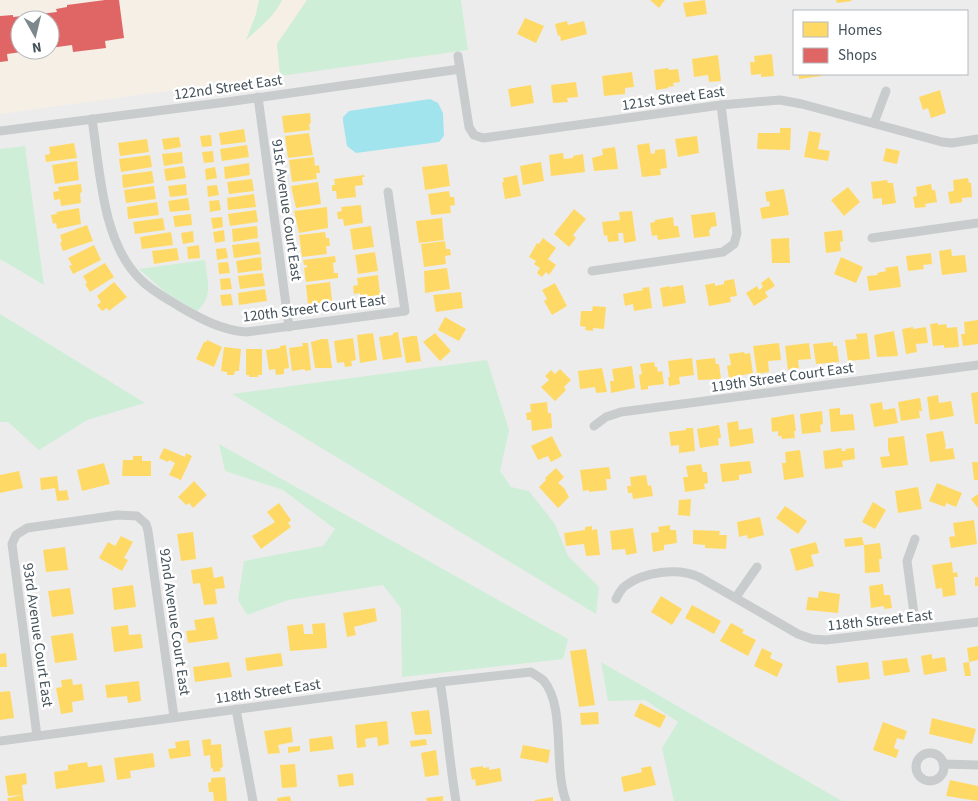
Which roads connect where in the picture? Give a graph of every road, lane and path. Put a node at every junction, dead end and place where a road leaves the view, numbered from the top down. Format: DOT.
graph roads {
  1 [pos="458,56"];
  2 [pos="460,69"];
  3 [pos="886,91"];
  4 [pos="258,97"];
  5 [pos="721,105"];
  6 [pos="92,119"];
  7 [pos="874,123"];
  8 [pos="0,131"];
  9 [pos="978,140"];
  10 [pos="388,192"];
  11 [pos="978,223"];
  12 [pos="872,238"];
  13 [pos="592,271"];
  14 [pos="289,327"];
  15 [pos="978,365"];
  16 [pos="594,426"];
  17 [pos="15,538"];
  18 [pos="915,539"];
  19 [pos="757,567"];
  20 [pos="736,597"];
  21 [pos="616,599"];
  22 [pos="978,622"];
  23 [pos="916,629"];
  24 [pos="440,682"];
  25 [pos="236,709"];
  26 [pos="174,718"];
  27 [pos="37,736"];
  28 [pos="0,741"];
  29 [pos="943,764"];
  30 [pos="978,765"];
  31 [pos="253,801"];
  32 [pos="456,801"];
  33 [pos="566,801"];
  1 -- 2 [label="street"];
  2 -- 4 [label="street, 122nd Street East"];
  2 -- 5 [label="street, 121st Street East"];
  3 -- 7 [label="street"];
  4 -- 6 [label="street, 122nd Street East"];
  4 -- 14 [label="street, 91st Avenue Court East"];
  5 -- 7 [label="street, 121st Street East"];
  5 -- 13 [label="street"];
  6 -- 8 [label="street, 122nd Street East"];
  6 -- 14 [label="street, 120th Street Court East"];
  7 -- 9 [label="street, 121st Street East"];
  10 -- 14 [label="street, 120th Street Court East"];
  11 -- 12 [label="street"];
  15 -- 16 [label="street, 119th Street Court East"];
  17 -- 26 [label="street, 92nd Avenue Court East"];
  17 -- 27 [label="street, 93rd Avenue Court East"];
  18 -- 23 [label="street"];
  19 -- 20 [label="street"];
  20 -- 21 [label="street, 118th Street East"];
  20 -- 23 [label="street, 118th Street East"];
  22 -- 23 [label="street, 118th Street East"];
  24 -- 25 [label="street, 118th Street East"];
  24 -- 32 [label="street"];
  24 -- 33 [label="street, 118th Street East"];
  25 -- 26 [label="street, 118th Street East"];
  25 -- 31 [label="street"];
  26 -- 27 [label="street, 118th Street East"];
  27 -- 28 [label="street, 118th Street East"];
  29 -- 30 [label="street"];
}
